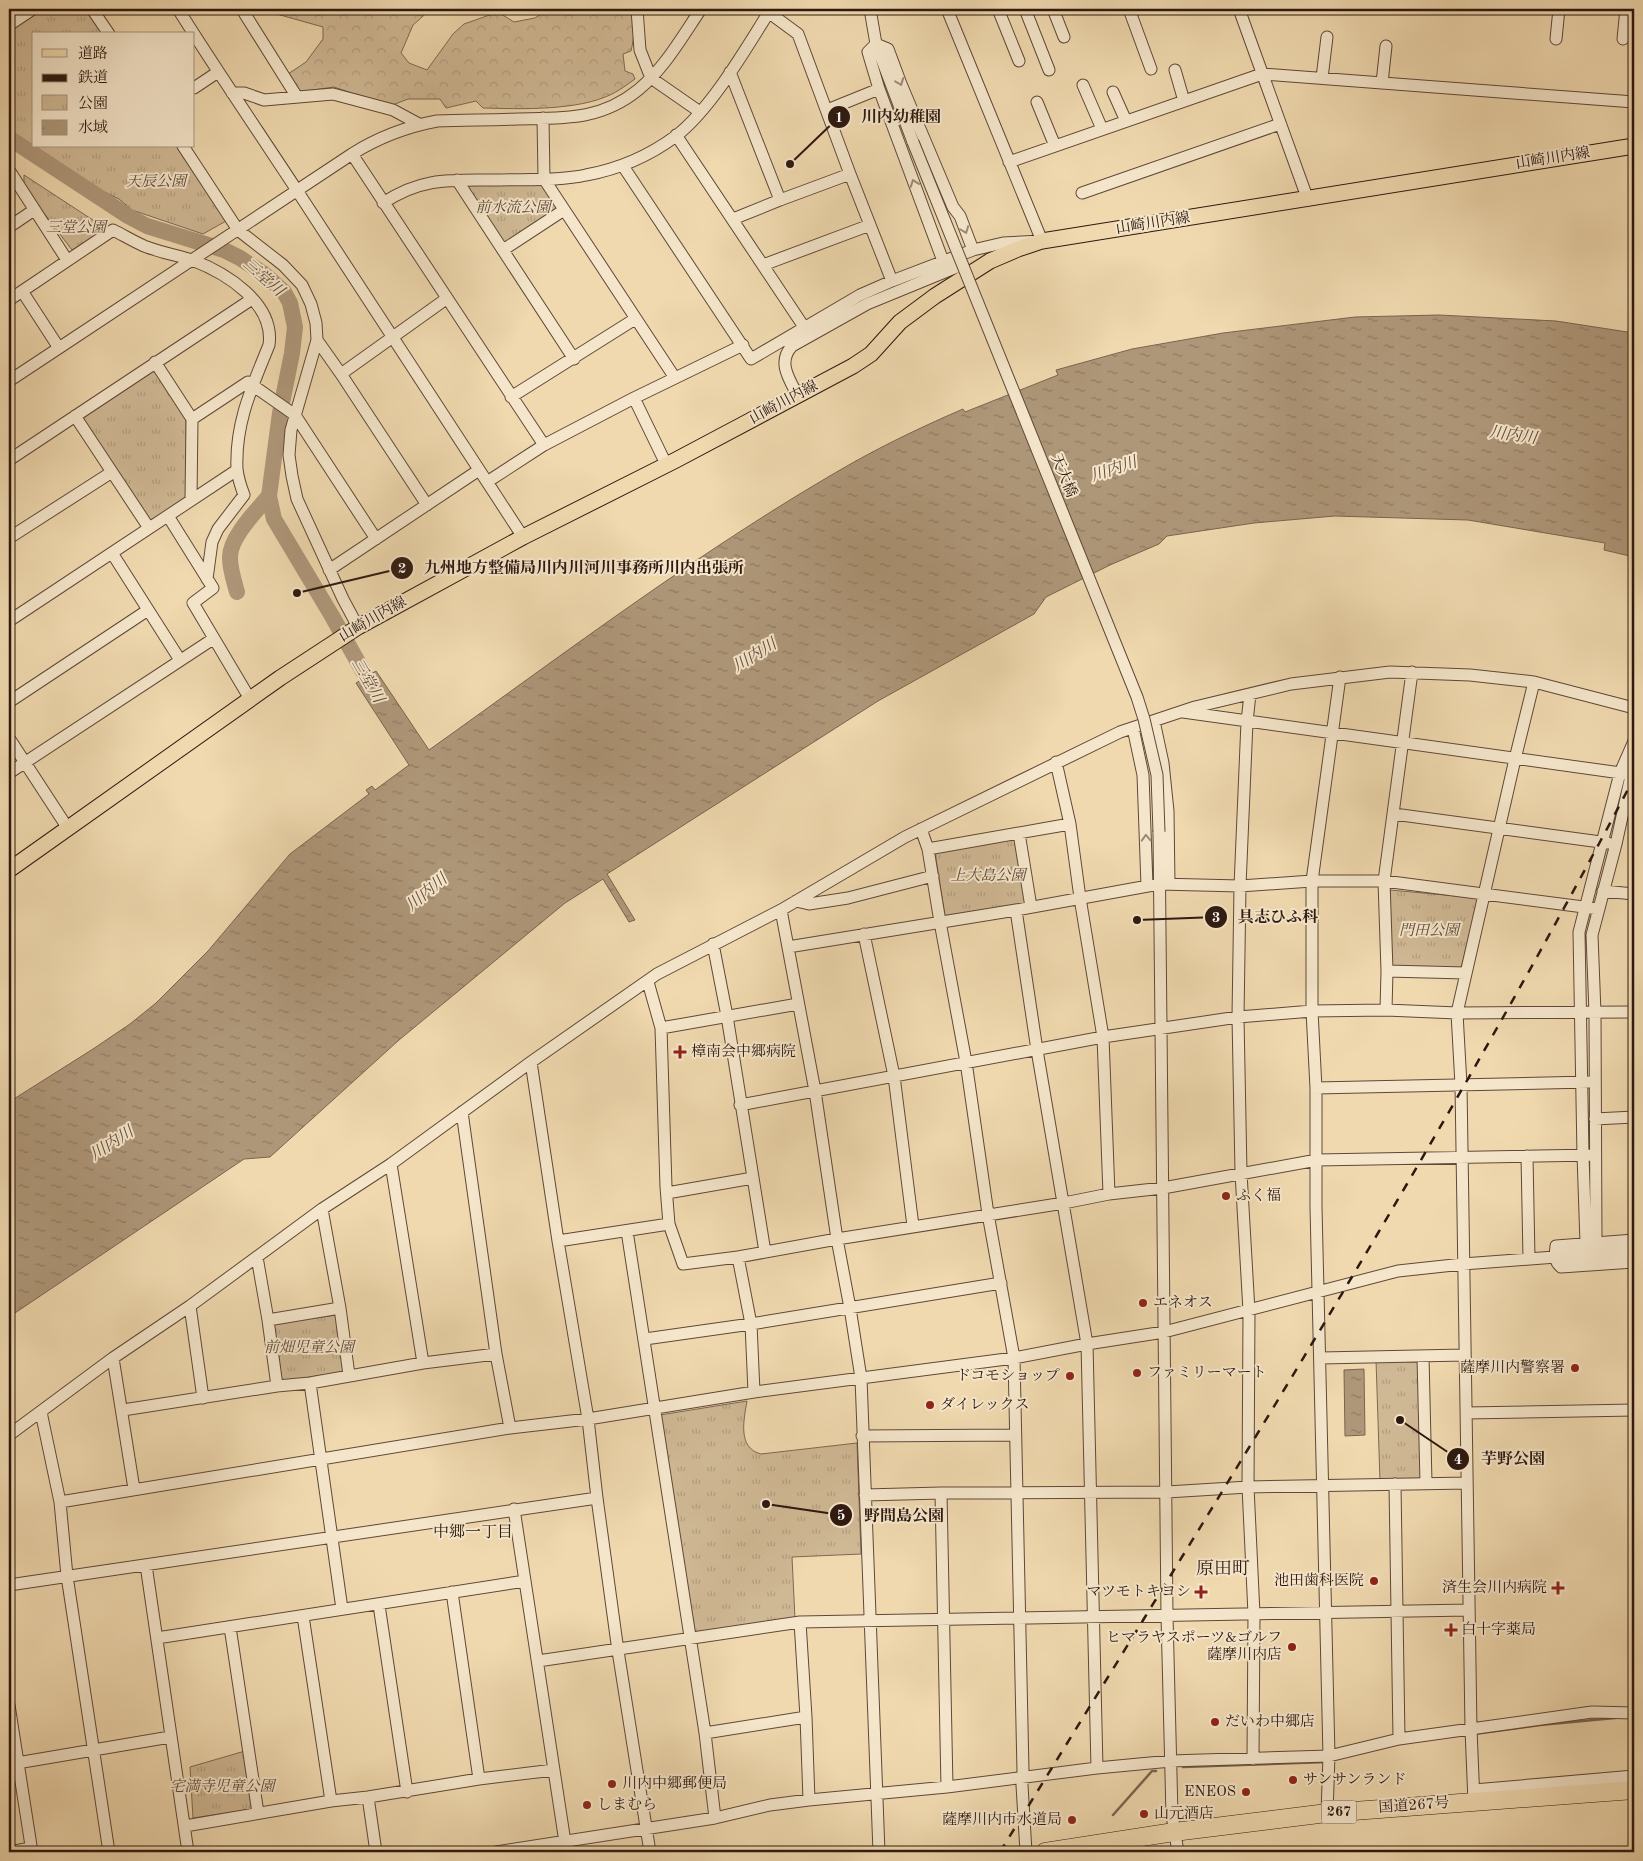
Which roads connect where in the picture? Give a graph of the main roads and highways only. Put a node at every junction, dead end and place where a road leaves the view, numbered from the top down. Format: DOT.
graph roads {
  1 [pos="1634,146"];
  2 [pos="9,870"];
  3 [pos="1634,1790"];
  4 [pos="1045,1852"];
  1 -- 2 [label="main road, 山崎川内線"];
  3 -- 4 [label="highway, 国道267号 / 267"];
}
